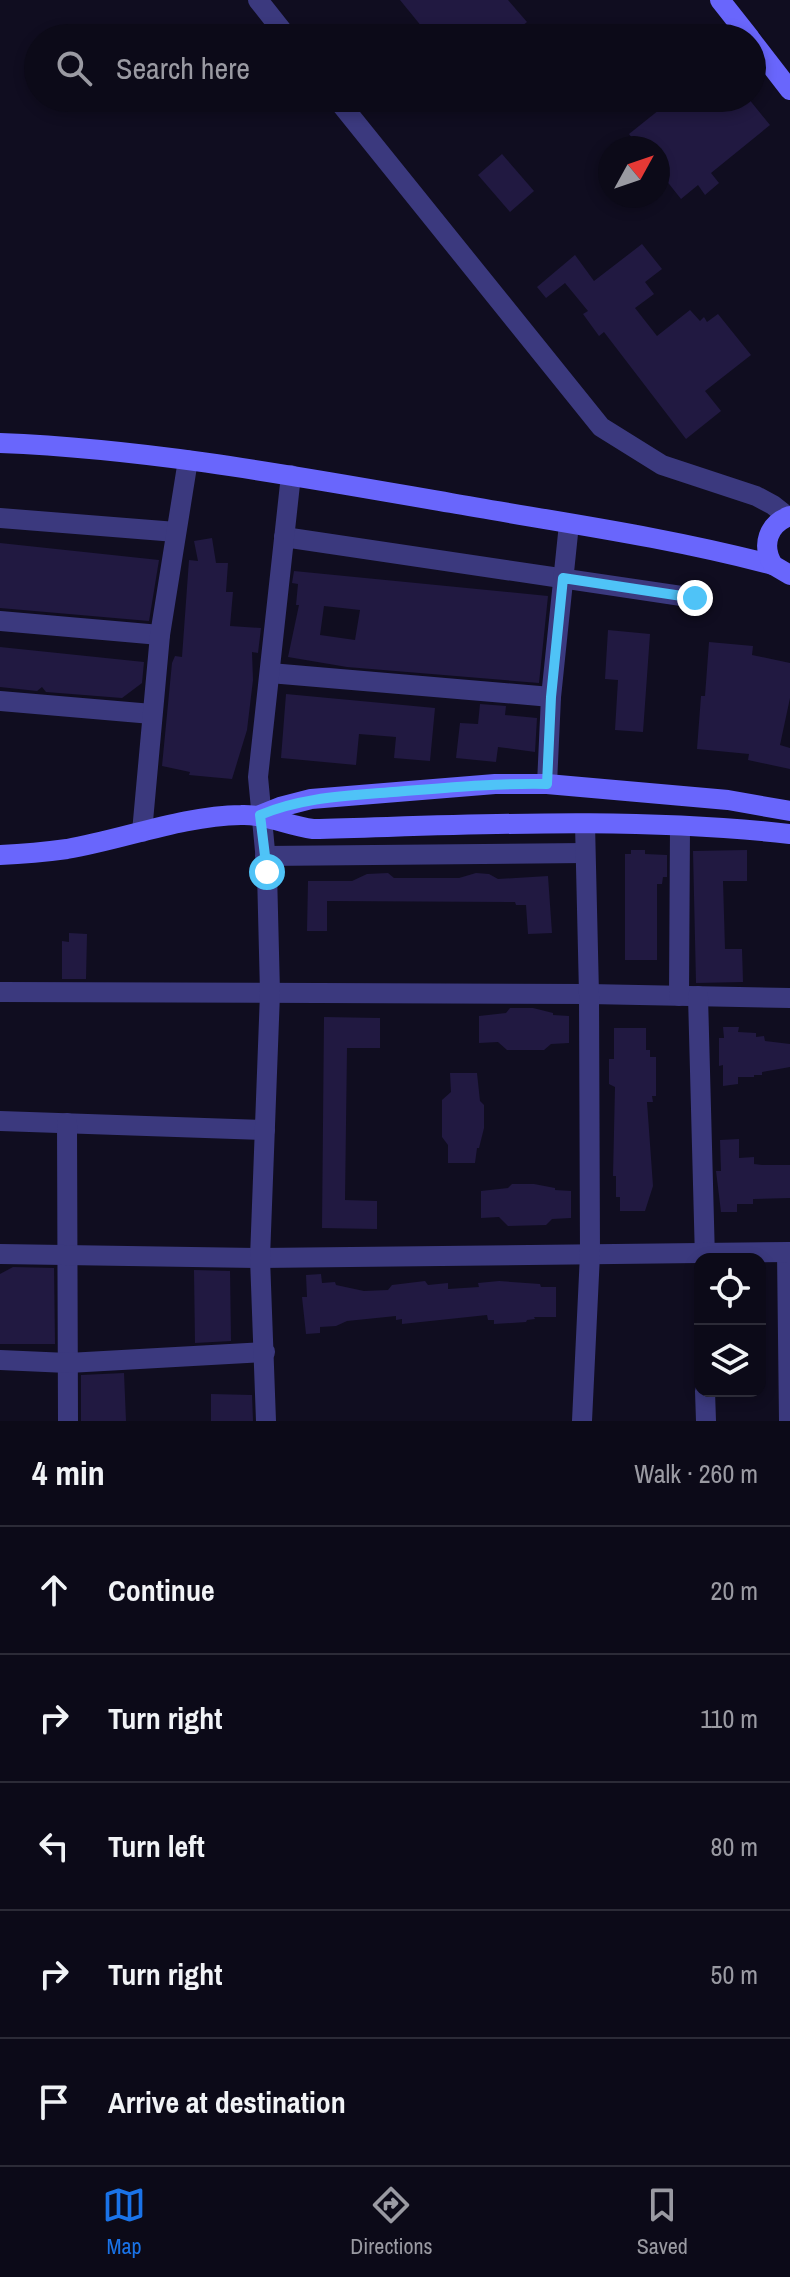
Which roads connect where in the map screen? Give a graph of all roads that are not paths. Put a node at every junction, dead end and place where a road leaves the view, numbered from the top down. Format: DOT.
graph roads {
  1 [pos="258,0"];
  2 [pos="720,0"];
  3 [pos="277,24"];
  4 [pos="739,24"];
  5 [pos="766,59"];
  6 [pos="790,90"];
  7 [pos="347,112"];
  8 [pos="0,443"];
  9 [pos="188,460"];
  10 [pos="291,475"];
  11 [pos="789,517"];
  12 [pos="0,518"];
  13 [pos="569,524"];
  14 [pos="176,532"];
  15 [pos="768,536"];
  16 [pos="284,537"];
  17 [pos="727,554"];
  18 [pos="782,570"];
  19 [pos="563,578"];
  20 [pos="695,598"];
  21 [pos="0,621"];
  22 [pos="160,635"];
  23 [pos="270,673"];
  24 [pos="551,697"];
  25 [pos="0,701"];
  26 [pos="152,714"];
  27 [pos="547,784"];
  28 [pos="790,811"];
  29 [pos="260,815"];
  30 [pos="585,824"];
  31 [pos="680,826"];
  32 [pos="142,832"];
  33 [pos="790,834"];
  34 [pos="585,853"];
  35 [pos="0,855"];
  36 [pos="265,856"];
  37 [pos="0,992"];
  38 [pos="270,993"];
  39 [pos="589,994"];
  40 [pos="689,996"];
  41 [pos="790,998"];
  42 [pos="0,1121"];
  43 [pos="67,1123"];
  44 [pos="265,1130"];
  45 [pos="789,1252"];
  46 [pos="704,1253"];
  47 [pos="766,1253"];
  48 [pos="0,1254"];
  49 [pos="590,1254"];
  50 [pos="68,1255"];
  51 [pos="694,1256"];
  52 [pos="260,1258"];
  53 [pos="265,1352"];
  54 [pos="0,1360"];
  55 [pos="68,1363"];
  56 [pos="705,1397"];
  57 [pos="68,1421"];
  58 [pos="266,1421"];
  59 [pos="582,1421"];
  60 [pos="706,1421"];
  61 [pos="789,1421"];
  1 -- 3 [label="street"];
  2 -- 4 [label="street"];
  5 -- 6 [label="street"];
  7 -- 11 [label="street"];
  8 -- 9 [label="street"];
  9 -- 10 [label="street"];
  9 -- 14 [label="street"];
  10 -- 13 [label="street"];
  10 -- 16 [label="street"];
  11 -- 15 [label="street"];
  12 -- 14 [label="street"];
  13 -- 17 [label="street"];
  13 -- 19 [label="street"];
  14 -- 22 [label="street"];
  15 -- 17 [label="street"];
  15 -- 18 [label="street"];
  16 -- 19 [label="street"];
  16 -- 23 [label="street"];
  17 -- 18 [label="street"];
  19 -- 20 [label="street"];
  19 -- 24 [label="street"];
  21 -- 22 [label="street"];
  22 -- 26 [label="street"];
  23 -- 24 [label="street"];
  23 -- 29 [label="street"];
  24 -- 27 [label="street"];
  25 -- 26 [label="street"];
  26 -- 32 [label="street"];
  27 -- 28 [label="street"];
  27 -- 29 [label="street"];
  29 -- 30 [label="street"];
  29 -- 32 [label="street"];
  29 -- 36 [label="street"];
  30 -- 31 [label="street"];
  30 -- 34 [label="street"];
  31 -- 33 [label="street"];
  31 -- 40 [label="street"];
  32 -- 35 [label="street"];
  34 -- 36 [label="street"];
  34 -- 39 [label="street"];
  36 -- 38 [label="street"];
  37 -- 38 [label="street"];
  38 -- 39 [label="street"];
  38 -- 44 [label="street"];
  39 -- 40 [label="street"];
  39 -- 49 [label="street"];
  40 -- 41 [label="street"];
  40 -- 46 [label="street"];
  42 -- 43 [label="street"];
  43 -- 44 [label="street"];
  43 -- 50 [label="street"];
  44 -- 52 [label="street"];
  45 -- 47 [label="street"];
  45 -- 61 [label="street"];
  48 -- 50 [label="street"];
  49 -- 51 [label="street"];
  49 -- 52 [label="street"];
  49 -- 59 [label="street"];
  50 -- 52 [label="street"];
  50 -- 55 [label="street"];
  52 -- 53 [label="street"];
  53 -- 55 [label="street"];
  53 -- 58 [label="street"];
  54 -- 55 [label="street"];
  55 -- 57 [label="street"];
  56 -- 60 [label="street"];
}
